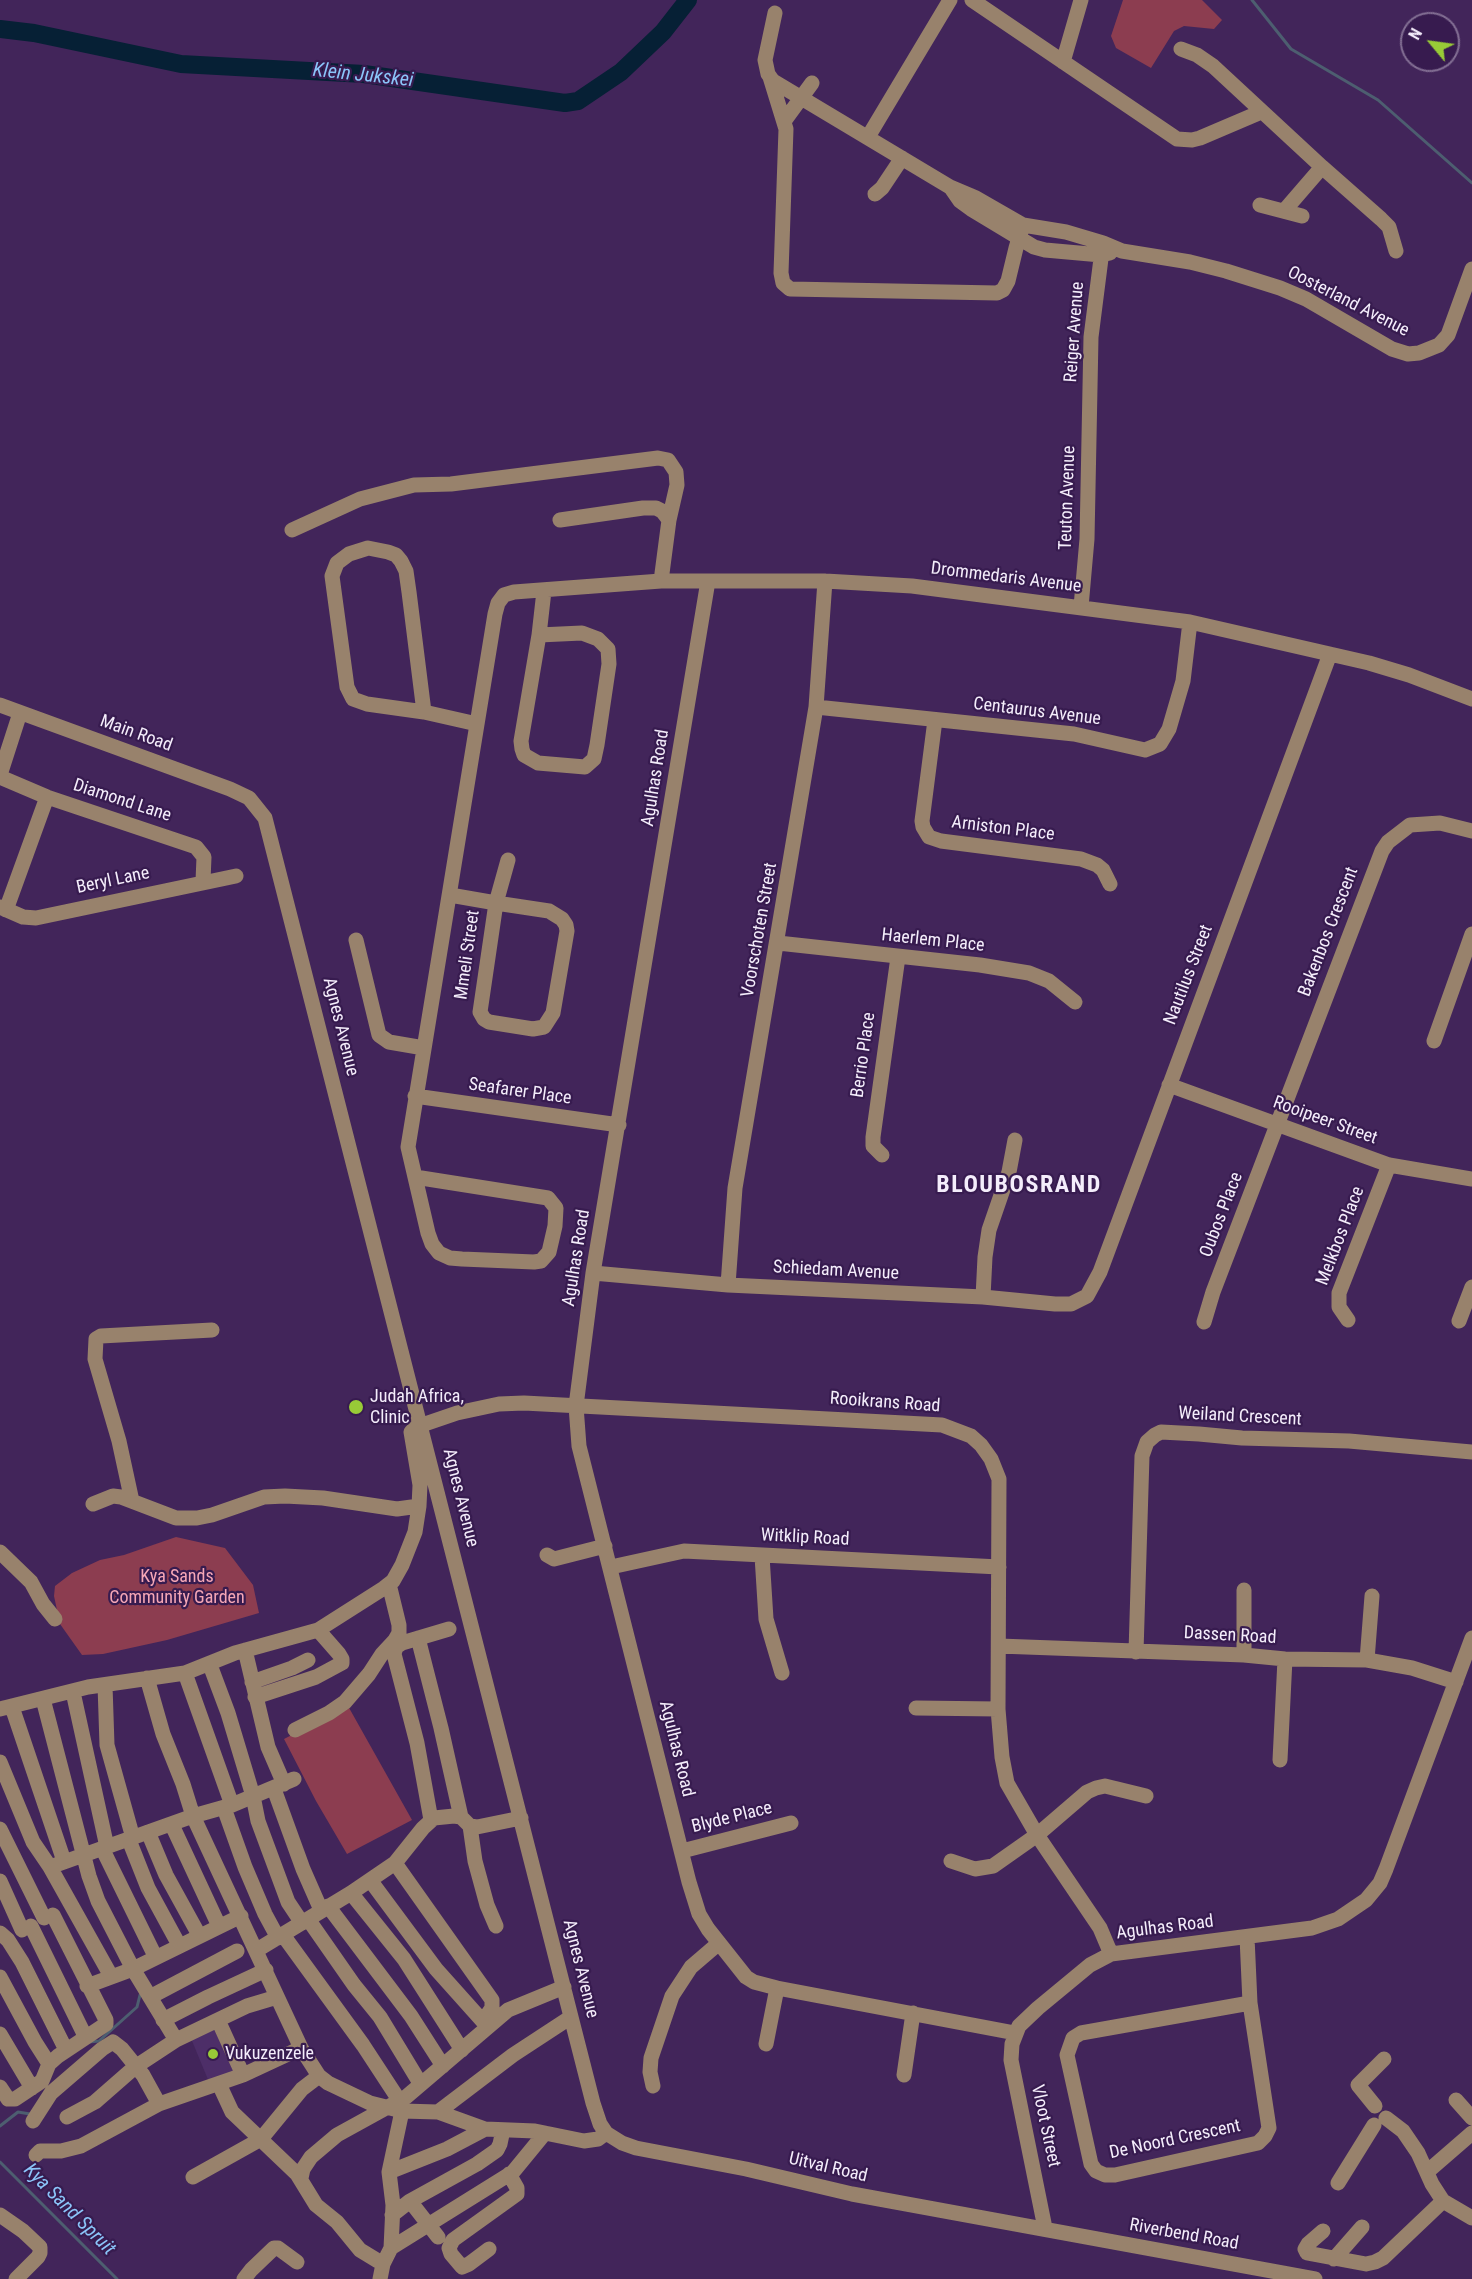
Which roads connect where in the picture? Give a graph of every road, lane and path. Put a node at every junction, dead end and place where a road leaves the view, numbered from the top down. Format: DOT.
graph roads {
  1 [pos="950,0"];
  2 [pos="972,0"];
  3 [pos="1081,0"];
  4 [pos="775,13"];
  5 [pos="1181,49"];
  6 [pos="1063,62"];
  7 [pos="770,77"];
  8 [pos="812,83"];
  9 [pos="802,98"];
  10 [pos="1261,112"];
  11 [pos="785,120"];
  12 [pos="868,137"];
  13 [pos="902,158"];
  14 [pos="1322,167"];
  15 [pos="875,194"];
  16 [pos="1260,205"];
  17 [pos="1284,211"];
  18 [pos="1302,216"];
  19 [pos="1021,232"];
  20 [pos="1102,249"];
  21 [pos="1396,251"];
  22 [pos="1472,269"];
  23 [pos="1090,426"];
  24 [pos="560,520"];
  25 [pos="669,520"];
  26 [pos="292,530"];
  27 [pos="661,581"];
  28 [pos="708,581"];
  29 [pos="825,581"];
  30 [pos="544,591"];
  31 [pos="1081,607"];
  32 [pos="1190,622"];
  33 [pos="539,635"];
  34 [pos="1330,654"];
  35 [pos="1472,699"];
  36 [pos="816,707"];
  37 [pos="1,710"];
  38 [pos="424,712"];
  39 [pos="20,713"];
  40 [pos="935,720"];
  41 [pos="477,724"];
  42 [pos="0,776"];
  43 [pos="47,797"];
  44 [pos="256,805"];
  45 [pos="1472,831"];
  46 [pos="508,860"];
  47 [pos="236,876"];
  48 [pos="203,881"];
  49 [pos="1110,884"];
  50 [pos="450,896"];
  51 [pos="496,903"];
  52 [pos="3,909"];
  53 [pos="1472,934"];
  54 [pos="356,940"];
  55 [pos="778,943"];
  56 [pos="898,957"];
  57 [pos="1075,1002"];
  58 [pos="1434,1041"];
  59 [pos="424,1048"];
  60 [pos="1169,1085"];
  61 [pos="415,1096"];
  62 [pos="1277,1123"];
  63 [pos="619,1125"];
  64 [pos="1015,1140"];
  65 [pos="882,1155"];
  66 [pos="1389,1165"];
  67 [pos="415,1177"];
  68 [pos="1472,1179"];
  69 [pos="593,1273"];
  70 [pos="728,1286"];
  71 [pos="1472,1287"];
  72 [pos="983,1298"];
  73 [pos="1076,1302"];
  74 [pos="1348,1320"];
  75 [pos="1459,1321"];
  76 [pos="1204,1322"];
  77 [pos="212,1330"];
  78 [pos="576,1406"];
  79 [pos="421,1425"];
  80 [pos="1472,1452"];
  81 [pos="132,1501"];
  82 [pos="93,1504"];
  83 [pos="419,1506"];
  84 [pos="605,1546"];
  85 [pos="0,1552"];
  86 [pos="547,1555"];
  87 [pos="762,1556"];
  88 [pos="611,1567"];
  89 [pos="999,1567"];
  90 [pos="389,1584"];
  91 [pos="1244,1590"];
  92 [pos="1372,1596"];
  93 [pos="55,1619"];
  94 [pos="449,1629"];
  95 [pos="318,1630"];
  96 [pos="418,1638"];
  97 [pos="1472,1638"];
  98 [pos="999,1646"];
  99 [pos="244,1650"];
  100 [pos="1136,1652"];
  101 [pos="1244,1655"];
  102 [pos="1285,1659"];
  103 [pos="308,1660"];
  104 [pos="1367,1660"];
  105 [pos="210,1665"];
  106 [pos="185,1673"];
  107 [pos="782,1673"];
  108 [pos="147,1678"];
  109 [pos="1456,1682"];
  110 [pos="105,1685"];
  111 [pos="254,1690"];
  112 [pos="73,1692"];
  113 [pos="43,1699"];
  114 [pos="6,1708"];
  115 [pos="916,1708"];
  116 [pos="998,1709"];
  117 [pos="296,1730"];
  118 [pos="1280,1760"];
  119 [pos="0,1762"];
  120 [pos="284,1784"];
  121 [pos="253,1796"];
  122 [pos="1146,1796"];
  123 [pos="228,1806"];
  124 [pos="193,1816"];
  125 [pos="521,1818"];
  126 [pos="431,1820"];
  127 [pos="465,1822"];
  128 [pos="791,1823"];
  129 [pos="172,1825"];
  130 [pos="0,1828"];
  131 [pos="148,1832"];
  132 [pos="1037,1835"];
  133 [pos="131,1839"];
  134 [pos="105,1847"];
  135 [pos="681,1851"];
  136 [pos="84,1854"];
  137 [pos="951,1861"];
  138 [pos="395,1863"];
  139 [pos="57,1864"];
  140 [pos="370,1880"];
  141 [pos="0,1881"];
  142 [pos="351,1893"];
  143 [pos="325,1908"];
  144 [pos="74,1909"];
  145 [pos="241,1916"];
  146 [pos="305,1921"];
  147 [pos="38,1922"];
  148 [pos="219,1926"];
  149 [pos="496,1926"];
  150 [pos="199,1935"];
  151 [pos="4,1937"];
  152 [pos="280,1937"];
  153 [pos="1247,1937"];
  154 [pos="719,1943"];
  155 [pos="179,1945"];
  156 [pos="257,1950"];
  157 [pos="237,1952"];
  158 [pos="1112,1954"];
  159 [pos="155,1956"];
  160 [pos="133,1969"];
  161 [pos="267,1970"];
  162 [pos="111,1976"];
  163 [pos="0,1977"];
  164 [pos="87,1986"];
  165 [pos="564,1987"];
  166 [pos="777,1988"];
  167 [pos="150,1997"];
  168 [pos="277,1997"];
  169 [pos="1250,2003"];
  170 [pos="913,2013"];
  171 [pos="572,2017"];
  172 [pos="163,2020"];
  173 [pos="218,2020"];
  174 [pos="485,2024"];
  175 [pos="1015,2032"];
  176 [pos="0,2034"];
  177 [pos="85,2036"];
  178 [pos="176,2040"];
  179 [pos="766,2044"];
  180 [pos="301,2048"];
  181 [pos="66,2050"];
  182 [pos="462,2050"];
  183 [pos="1384,2060"];
  184 [pos="49,2064"];
  185 [pos="443,2066"];
  186 [pos="135,2067"];
  187 [pos="243,2075"];
  188 [pos="904,2075"];
  189 [pos="319,2076"];
  190 [pos="420,2083"];
  191 [pos="219,2084"];
  192 [pos="653,2086"];
  193 [pos="0,2087"];
  194 [pos="32,2088"];
  195 [pos="1456,2100"];
  196 [pos="159,2104"];
  197 [pos="401,2105"];
  198 [pos="384,2108"];
  199 [pos="438,2112"];
  200 [pos="67,2117"];
  201 [pos="1472,2118"];
  202 [pos="33,2121"];
  203 [pos="1380,2121"];
  204 [pos="485,2129"];
  205 [pos="503,2130"];
  206 [pos="545,2133"];
  207 [pos="606,2133"];
  208 [pos="1472,2133"];
  209 [pos="261,2139"];
  210 [pos="36,2155"];
  211 [pos="389,2172"];
  212 [pos="1427,2172"];
  213 [pos="509,2174"];
  214 [pos="193,2177"];
  215 [pos="301,2178"];
  216 [pos="1338,2183"];
  217 [pos="410,2201"];
  218 [pos="1443,2201"];
  219 [pos="392,2215"];
  220 [pos="0,2216"];
  221 [pos="1472,2218"];
  222 [pos="427,2225"];
  223 [pos="1362,2227"];
  224 [pos="1046,2228"];
  225 [pos="1323,2231"];
  226 [pos="438,2237"];
  227 [pos="391,2248"];
  228 [pos="489,2249"];
  229 [pos="1334,2259"];
  230 [pos="297,2262"];
  231 [pos="382,2271"];
  232 [pos="1249,2272"];
  233 [pos="16,2279"];
  234 [pos="244,2279"];
  235 [pos="1316,2279"];
  1 -- 12 [label="street"];
  2 -- 6 [label="street"];
  3 -- 6 [label="street"];
  4 -- 7 [label="street"];
  5 -- 10 [label="street"];
  6 -- 10 [label="street"];
  7 -- 9 [label="street"];
  7 -- 11 [label="street"];
  8 -- 9 [label="street"];
  9 -- 11 [label="street"];
  9 -- 12 [label="street"];
  10 -- 14 [label="street"];
  11 -- 19 [label="street"];
  12 -- 13 [label="street"];
  13 -- 15 [label="street"];
  13 -- 19 [label="street"];
  14 -- 17 [label="street"];
  14 -- 21 [label="street"];
  16 -- 17 [label="street"];
  17 -- 18 [label="street"];
  19 -- 20 [label="street"];
  19 -- 20 [label="street"];
  20 -- 22 [label="street, Oosterland Avenue"];
  20 -- 23 [label="street, Reiger Avenue"];
  23 -- 31 [label="street, Teuton Avenue"];
  24 -- 25 [label="street"];
  25 -- 26 [label="street"];
  25 -- 27 [label="street"];
  27 -- 28 [label="street, Drommedaris Avenue"];
  27 -- 30 [label="street, Drommedaris Avenue"];
  28 -- 29 [label="street, Drommedaris Avenue"];
  28 -- 63 [label="street, Agulhas Road"];
  29 -- 31 [label="street, Drommedaris Avenue"];
  29 -- 36 [label="street, Voorschoten Street"];
  30 -- 33 [label="street"];
  30 -- 41 [label="street, Drommedaris Avenue"];
  31 -- 32 [label="street, Drommedaris Avenue"];
  32 -- 34 [label="street, Drommedaris Avenue"];
  32 -- 40 [label="street, Centaurus Avenue"];
  33 -- 33 [label="street"];
  34 -- 35 [label="street, Drommedaris Avenue"];
  34 -- 60 [label="street, Nautilus Street"];
  36 -- 40 [label="street, Centaurus Avenue"];
  36 -- 55 [label="street, Voorschoten Street"];
  37 -- 39 [label="street, Main Road"];
  38 -- 38 [label="street"];
  38 -- 41 [label="street"];
  39 -- 42 [label="street"];
  39 -- 44 [label="street, Main Road"];
  40 -- 49 [label="street, Arniston Place"];
  41 -- 50 [label="street"];
  42 -- 43 [label="street, Diamond Lane"];
  43 -- 48 [label="street, Diamond Lane"];
  43 -- 52 [label="street"];
  44 -- 79 [label="street, Agnes Avenue"];
  45 -- 62 [label="street, Bakenbos Crescent"];
  46 -- 51 [label="street, Mmeli Street"];
  47 -- 48 [label="street, Beryl Lane"];
  48 -- 52 [label="street, Beryl Lane"];
  50 -- 51 [label="street, Mmeli Street"];
  50 -- 59 [label="street"];
  51 -- 51 [label="street, Mmeli Street"];
  53 -- 58 [label="street"];
  54 -- 59 [label="street"];
  55 -- 56 [label="street, Haerlem Place"];
  55 -- 70 [label="street, Voorschoten Street"];
  56 -- 57 [label="street, Haerlem Place"];
  56 -- 65 [label="street, Berrio Place"];
  59 -- 61 [label="street"];
  60 -- 62 [label="street, Rooipeer Street"];
  60 -- 73 [label="street, Nautilus Street"];
  61 -- 63 [label="street, Seafarer Place"];
  61 -- 67 [label="street"];
  62 -- 66 [label="street, Rooipeer Street"];
  62 -- 76 [label="street, Oubos Place"];
  63 -- 69 [label="street, Agulhas Road"];
  64 -- 72 [label="street"];
  66 -- 68 [label="street, Rooipeer Street"];
  66 -- 74 [label="street, Melkbos Place"];
  67 -- 67 [label="street"];
  69 -- 70 [label="street, Schiedam Avenue"];
  69 -- 78 [label="street, Agulhas Road"];
  70 -- 72 [label="street, Schiedam Avenue"];
  71 -- 75 [label="street"];
  72 -- 73 [label="street, Schiedam Avenue"];
  77 -- 81 [label="street"];
  78 -- 79 [label="street, Rooikrans Road"];
  78 -- 84 [label="street, Agulhas Road"];
  78 -- 89 [label="street, Rooikrans Road"];
  79 -- 83 [label="street"];
  79 -- 125 [label="street, Agnes Avenue"];
  80 -- 100 [label="street, Weiland Crescent"];
  81 -- 82 [label="street"];
  81 -- 83 [label="street"];
  83 -- 90 [label="street"];
  84 -- 86 [label="street"];
  84 -- 88 [label="street, Agulhas Road"];
  85 -- 93 [label="street"];
  87 -- 88 [label="street, Witklip Road"];
  87 -- 89 [label="street, Witklip Road"];
  87 -- 107 [label="street"];
  88 -- 135 [label="street, Agulhas Road"];
  89 -- 98 [label="street, Rooikrans Road"];
  90 -- 95 [label="street"];
  90 -- 117 [label="street"];
  91 -- 101 [label="street"];
  92 -- 104 [label="street"];
  94 -- 96 [label="street"];
  95 -- 99 [label="street"];
  95 -- 111 [label="street"];
  96 -- 126 [label="street"];
  96 -- 127 [label="street"];
  97 -- 109 [label="street, Agulhas Road"];
  98 -- 100 [label="street, Dassen Road"];
  98 -- 116 [label="street, Rooikrans Road"];
  99 -- 105 [label="street"];
  99 -- 111 [label="street"];
  100 -- 101 [label="street, Dassen Road"];
  101 -- 102 [label="street, Dassen Road"];
  102 -- 104 [label="street, Dassen Road"];
  102 -- 118 [label="street"];
  103 -- 111 [label="street"];
  104 -- 109 [label="street, Dassen Road"];
  105 -- 106 [label="street"];
  105 -- 121 [label="street"];
  106 -- 108 [label="street"];
  106 -- 123 [label="street"];
  108 -- 110 [label="street"];
  108 -- 124 [label="street"];
  109 -- 153 [label="street, Agulhas Road"];
  110 -- 112 [label="street"];
  110 -- 133 [label="street"];
  111 -- 120 [label="street"];
  112 -- 113 [label="street"];
  112 -- 134 [label="street"];
  113 -- 114 [label="street"];
  113 -- 136 [label="street"];
  114 -- 139 [label="street"];
  115 -- 116 [label="street"];
  116 -- 132 [label="street, Rooikrans Road"];
  119 -- 139 [label="street"];
  120 -- 121 [label="street"];
  120 -- 143 [label="street"];
  121 -- 123 [label="street"];
  121 -- 146 [label="street"];
  122 -- 132 [label="street"];
  123 -- 124 [label="street"];
  123 -- 152 [label="street"];
  124 -- 129 [label="street"];
  124 -- 145 [label="street"];
  125 -- 127 [label="street"];
  125 -- 165 [label="street, Agnes Avenue"];
  126 -- 127 [label="street"];
  126 -- 138 [label="street"];
  127 -- 149 [label="street"];
  128 -- 135 [label="street, Blyde Place"];
  129 -- 131 [label="street"];
  129 -- 148 [label="street"];
  130 -- 147 [label="street"];
  131 -- 133 [label="street"];
  131 -- 150 [label="street"];
  132 -- 137 [label="street"];
  132 -- 158 [label="street, Rooikrans Road"];
  133 -- 134 [label="street"];
  133 -- 155 [label="street"];
  134 -- 136 [label="street"];
  134 -- 159 [label="street"];
  135 -- 154 [label="street, Agulhas Road"];
  136 -- 139 [label="street"];
  136 -- 160 [label="street"];
  138 -- 140 [label="street"];
  138 -- 174 [label="street"];
  139 -- 144 [label="street"];
  140 -- 142 [label="street"];
  140 -- 174 [label="street"];
  141 -- 147 [label="street"];
  142 -- 143 [label="street"];
  142 -- 182 [label="street"];
  143 -- 146 [label="street"];
  143 -- 185 [label="street"];
  144 -- 147 [label="street"];
  144 -- 162 [label="street"];
  145 -- 148 [label="street"];
  145 -- 156 [label="street"];
  146 -- 152 [label="street"];
  146 -- 190 [label="street"];
  147 -- 151 [label="street"];
  147 -- 164 [label="street"];
  147 -- 177 [label="street"];
  148 -- 150 [label="street"];
  150 -- 155 [label="street"];
  151 -- 181 [label="street"];
  152 -- 156 [label="street"];
  152 -- 197 [label="street"];
  153 -- 158 [label="street, Agulhas Road"];
  153 -- 169 [label="street, De Noord Crescent"];
  154 -- 166 [label="street, Agulhas Road"];
  154 -- 192 [label="street"];
  155 -- 159 [label="street"];
  156 -- 161 [label="street"];
  157 -- 167 [label="street"];
  158 -- 175 [label="street, Agulhas Road"];
  159 -- 160 [label="street"];
  160 -- 162 [label="street"];
  160 -- 167 [label="street"];
  161 -- 168 [label="street"];
  161 -- 172 [label="street"];
  162 -- 164 [label="street"];
  163 -- 184 [label="street"];
  164 -- 177 [label="street"];
  165 -- 171 [label="street, Agnes Avenue"];
  165 -- 174 [label="street"];
  166 -- 170 [label="street, Agulhas Road"];
  166 -- 179 [label="street"];
  167 -- 172 [label="street"];
  168 -- 173 [label="street"];
  168 -- 180 [label="street"];
  169 -- 169 [label="street, De Noord Crescent"];
  170 -- 175 [label="street, Agulhas Road"];
  170 -- 188 [label="street"];
  171 -- 199 [label="street"];
  171 -- 207 [label="street, Agnes Avenue"];
  172 -- 178 [label="street"];
  173 -- 178 [label="street"];
  173 -- 187 [label="street"];
  174 -- 182 [label="street"];
  175 -- 224 [label="street, Vloot Street"];
  176 -- 194 [label="street"];
  177 -- 181 [label="street"];
  178 -- 186 [label="street"];
  180 -- 187 [label="street"];
  180 -- 189 [label="street"];
  181 -- 184 [label="street"];
  182 -- 185 [label="street"];
  183 -- 203 [label="street"];
  184 -- 194 [label="street"];
  185 -- 190 [label="street"];
  186 -- 196 [label="street"];
  186 -- 200 [label="street"];
  186 -- 202 [label="street"];
  187 -- 191 [label="street"];
  189 -- 198 [label="street"];
  189 -- 209 [label="street"];
  190 -- 197 [label="street"];
  191 -- 196 [label="street"];
  191 -- 209 [label="street"];
  193 -- 194 [label="street"];
  195 -- 201 [label="street"];
  196 -- 210 [label="street"];
  197 -- 198 [label="street"];
  197 -- 199 [label="street"];
  197 -- 211 [label="street"];
  198 -- 215 [label="street"];
  199 -- 204 [label="street"];
  203 -- 212 [label="street"];
  203 -- 216 [label="street"];
  204 -- 205 [label="street"];
  204 -- 211 [label="street"];
  205 -- 206 [label="street"];
  205 -- 217 [label="street"];
  206 -- 207 [label="street"];
  206 -- 213 [label="street"];
  207 -- 224 [label="street, Uitval Road"];
  208 -- 212 [label="street"];
  209 -- 214 [label="street"];
  209 -- 215 [label="street"];
  211 -- 219 [label="street"];
  212 -- 218 [label="street"];
  213 -- 222 [label="street"];
  213 -- 228 [label="street"];
  215 -- 231 [label="street"];
  217 -- 219 [label="street"];
  217 -- 222 [label="street"];
  218 -- 221 [label="street"];
  218 -- 229 [label="street"];
  219 -- 227 [label="street"];
  220 -- 233 [label="street"];
  222 -- 226 [label="street"];
  222 -- 227 [label="street"];
  223 -- 229 [label="street"];
  224 -- 232 [label="street, Riverbend Road"];
  225 -- 229 [label="street"];
  227 -- 231 [label="street"];
  230 -- 234 [label="street"];
  232 -- 235 [label="street, Riverbend Road"];
}
